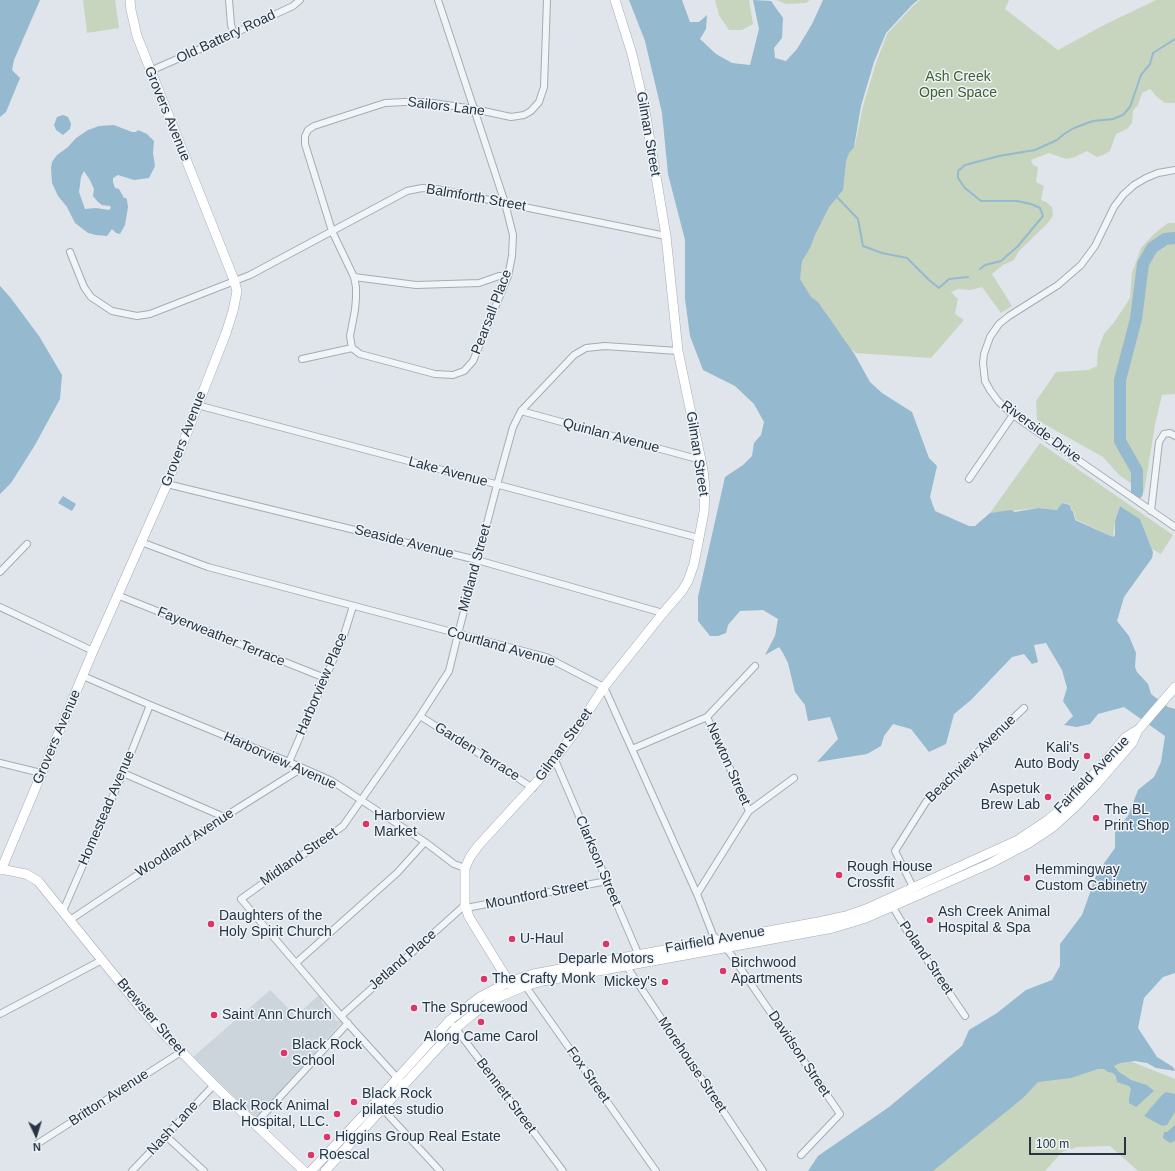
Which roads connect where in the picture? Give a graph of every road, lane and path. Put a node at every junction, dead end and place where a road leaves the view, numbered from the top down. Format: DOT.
graph roads {
  1 [pos="130,0"];
  2 [pos="229,0"];
  3 [pos="300,0"];
  4 [pos="438,0"];
  5 [pos="547,0"];
  6 [pos="615,0"];
  7 [pos="234,34"];
  8 [pos="150,71"];
  9 [pos="474,109"];
  10 [pos="1175,170"];
  11 [pos="505,203"];
  12 [pos="332,231"];
  13 [pos="666,236"];
  14 [pos="70,252"];
  15 [pos="508,276"];
  16 [pos="354,277"];
  17 [pos="234,280"];
  18 [pos="352,348"];
  19 [pos="678,351"];
  20 [pos="302,359"];
  21 [pos="197,405"];
  22 [pos="521,411"];
  23 [pos="1013,415"];
  24 [pos="1175,436"];
  25 [pos="701,460"];
  26 [pos="969,479"];
  27 [pos="167,484"];
  28 [pos="497,485"];
  29 [pos="1152,511"];
  30 [pos="1175,528"];
  31 [pos="699,538"];
  32 [pos="141,542"];
  33 [pos="28,544"];
  34 [pos="477,560"];
  35 [pos="0,572"];
  36 [pos="117,596"];
  37 [pos="0,606"];
  38 [pos="353,606"];
  39 [pos="663,613"];
  40 [pos="458,634"];
  41 [pos="93,651"];
  42 [pos="755,666"];
  43 [pos="83,676"];
  44 [pos="325,678"];
  45 [pos="604,687"];
  46 [pos="1175,687"];
  47 [pos="150,705"];
  48 [pos="1024,708"];
  49 [pos="420,716"];
  50 [pos="707,717"];
  51 [pos="632,749"];
  52 [pos="555,760"];
  53 [pos="0,762"];
  54 [pos="289,762"];
  55 [pos="302,768"];
  56 [pos="41,773"];
  57 [pos="123,773"];
  58 [pos="794,778"];
  59 [pos="533,788"];
  60 [pos="361,800"];
  61 [pos="749,812"];
  62 [pos="224,817"];
  63 [pos="425,842"];
  64 [pos="465,868"];
  65 [pos="0,870"];
  66 [pos="607,881"];
  67 [pos="916,892"];
  68 [pos="697,894"];
  69 [pos="891,903"];
  70 [pos="466,907"];
  71 [pos="63,910"];
  72 [pos="70,920"];
  73 [pos="770,935"];
  74 [pos="717,940"];
  75 [pos="724,948"];
  76 [pos="640,958"];
  77 [pos="102,960"];
  78 [pos="624,961"];
  79 [pos="296,963"];
  80 [pos="509,982"];
  81 [pos="523,982"];
  82 [pos="515,989"];
  83 [pos="0,1014"];
  84 [pos="341,1016"];
  85 [pos="965,1016"];
  86 [pos="450,1020"];
  87 [pos="348,1023"];
  88 [pos="456,1028"];
  89 [pos="181,1052"];
  90 [pos="401,1082"];
  91 [pos="214,1086"];
  92 [pos="379,1105"];
  93 [pos="255,1124"];
  94 [pos="166,1136"];
  95 [pos="37,1144"];
  96 [pos="801,1155"];
  97 [pos="132,1171"];
  98 [pos="204,1171"];
  99 [pos="304,1171"];
  100 [pos="311,1171"];
  101 [pos="325,1171"];
  102 [pos="440,1171"];
  103 [pos="563,1171"];
  104 [pos="656,1171"];
  105 [pos="763,1171"];
  1 -- 8 [label="street, Grovers Avenue"];
  2 -- 7 [label="street"];
  3 -- 7 [label="street, Old Battery Road"];
  4 -- 9 [label="street, Pearsall Place"];
  5 -- 9 [label="street, Sailors Lane"];
  6 -- 13 [label="street, Gilman Street"];
  7 -- 8 [label="street, Old Battery Road"];
  8 -- 17 [label="street, Grovers Avenue"];
  9 -- 11 [label="street, Pearsall Place"];
  9 -- 12 [label="street, Sailors Lane"];
  10 -- 23 [label="street, Riverside Drive"];
  11 -- 12 [label="street, Balmforth Street"];
  11 -- 13 [label="street, Balmforth Street"];
  11 -- 15 [label="street, Pearsall Place"];
  12 -- 16 [label="street"];
  12 -- 17 [label="street, Balmforth Street"];
  13 -- 19 [label="street, Gilman Street"];
  14 -- 17 [label="street, Balmforth Street"];
  15 -- 16 [label="street"];
  15 -- 18 [label="street, Pearsall Place"];
  16 -- 18 [label="street"];
  17 -- 21 [label="street, Grovers Avenue"];
  18 -- 20 [label="street"];
  19 -- 22 [label="street, Midland Street"];
  19 -- 25 [label="street, Gilman Street"];
  21 -- 27 [label="street, Grovers Avenue"];
  21 -- 28 [label="street, Lake Avenue"];
  22 -- 25 [label="street, Quinlan Avenue"];
  22 -- 28 [label="street, Midland Street"];
  23 -- 26 [label="street"];
  23 -- 29 [label="street, Riverside Drive"];
  24 -- 29 [label="street"];
  25 -- 31 [label="street, Gilman Street"];
  27 -- 32 [label="street, Grovers Avenue"];
  27 -- 34 [label="street, Seaside Avenue"];
  28 -- 31 [label="street, Lake Avenue"];
  28 -- 34 [label="street, Midland Street"];
  29 -- 30 [label="street, Riverside Drive"];
  31 -- 39 [label="street, Gilman Street"];
  32 -- 36 [label="street, Grovers Avenue"];
  32 -- 38 [label="street, Courtland Avenue"];
  33 -- 35 [label="street"];
  34 -- 39 [label="street, Seaside Avenue"];
  34 -- 40 [label="street, Midland Street"];
  36 -- 41 [label="street, Grovers Avenue"];
  36 -- 44 [label="street, Fayerweather Terrace"];
  37 -- 41 [label="street"];
  38 -- 40 [label="street, Courtland Avenue"];
  38 -- 44 [label="street, Harborview Place"];
  39 -- 45 [label="street, Gilman Street"];
  40 -- 45 [label="street, Courtland Avenue"];
  40 -- 49 [label="street, Midland Street"];
  41 -- 43 [label="street, Grovers Avenue"];
  42 -- 50 [label="street"];
  43 -- 47 [label="street, Harborview Avenue"];
  43 -- 56 [label="street, Grovers Avenue"];
  44 -- 54 [label="street, Harborview Place"];
  45 -- 51 [label="street"];
  45 -- 52 [label="street, Gilman Street"];
  46 -- 67 [label="street, Fairfield Avenue"];
  47 -- 54 [label="street, Harborview Avenue"];
  47 -- 57 [label="street, Homestead Avenue"];
  48 -- 67 [label="street, Beachview Avenue"];
  49 -- 59 [label="street, Garden Terrace"];
  49 -- 60 [label="street, Midland Street"];
  50 -- 51 [label="street"];
  50 -- 61 [label="street, Newton Street"];
  51 -- 68 [label="street"];
  52 -- 59 [label="street, Gilman Street"];
  52 -- 66 [label="street, Clarkson Street"];
  53 -- 56 [label="street"];
  54 -- 55 [label="street, Harborview Avenue"];
  55 -- 60 [label="street, Harborview Avenue"];
  55 -- 62 [label="street, Woodland Avenue"];
  56 -- 65 [label="street, Grovers Avenue"];
  57 -- 62 [label="street"];
  57 -- 71 [label="street, Homestead Avenue"];
  58 -- 61 [label="street"];
  59 -- 64 [label="street, Gilman Street"];
  60 -- 63 [label="street, Harborview Avenue"];
  60 -- 79 [label="street, Midland Street"];
  61 -- 68 [label="street"];
  62 -- 72 [label="street, Woodland Avenue"];
  63 -- 64 [label="street, Harborview Avenue"];
  63 -- 79 [label="street"];
  64 -- 70 [label="street, Gilman Street"];
  65 -- 71 [label="street, Brewster Street"];
  66 -- 70 [label="street, Mountford Street"];
  66 -- 76 [label="street, Clarkson Street"];
  67 -- 69 [label="street, Fairfield Avenue"];
  68 -- 74 [label="street"];
  69 -- 73 [label="street, Fairfield Avenue"];
  69 -- 85 [label="street, Poland Street"];
  70 -- 80 [label="street, Gilman Street"];
  70 -- 84 [label="street, Jetland Place"];
  71 -- 72 [label="street, Brewster Street"];
  72 -- 77 [label="street, Brewster Street"];
  73 -- 74 [label="street, Fairfield Avenue"];
  73 -- 75 [label="street, Fairfield Avenue"];
  74 -- 75 [label="street"];
  74 -- 76 [label="street, Fairfield Avenue"];
  75 -- 76 [label="street, Fairfield Avenue"];
  75 -- 96 [label="street, Davidson Street"];
  76 -- 78 [label="street, Fairfield Avenue"];
  77 -- 83 [label="street"];
  77 -- 89 [label="street, Brewster Street"];
  78 -- 81 [label="street, Fairfield Avenue"];
  78 -- 105 [label="street, Morehouse Street"];
  79 -- 84 [label="street"];
  80 -- 81 [label="street, Fairfield Avenue"];
  80 -- 82 [label="street, Gilman Street"];
  80 -- 86 [label="street, Fairfield Avenue"];
  81 -- 82 [label="street, Fairfield Avenue"];
  81 -- 104 [label="street, Fox Street"];
  82 -- 88 [label="street, Fairfield Avenue"];
  84 -- 87 [label="street"];
  86 -- 88 [label="street, Bennett Street"];
  86 -- 90 [label="street, Fairfield Avenue"];
  87 -- 90 [label="street"];
  87 -- 93 [label="street"];
  88 -- 90 [label="street, Fairfield Avenue"];
  88 -- 103 [label="street, Bennett Street"];
  89 -- 91 [label="street, Brewster Street"];
  89 -- 95 [label="street, Britton Avenue"];
  90 -- 92 [label="street, Fairfield Avenue"];
  91 -- 93 [label="street, Brewster Street"];
  91 -- 94 [label="street, Nash Lane"];
  92 -- 100 [label="street, Fairfield Avenue"];
  92 -- 101 [label="street, Fairfield Avenue"];
  92 -- 102 [label="street"];
  93 -- 99 [label="street, Brewster Street"];
  94 -- 97 [label="street, Nash Lane"];
  94 -- 98 [label="street"];
}
